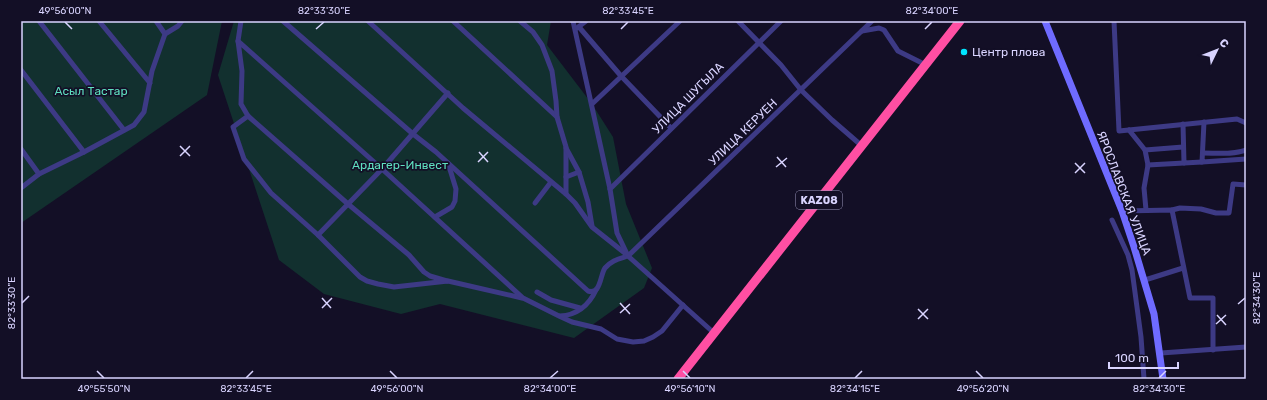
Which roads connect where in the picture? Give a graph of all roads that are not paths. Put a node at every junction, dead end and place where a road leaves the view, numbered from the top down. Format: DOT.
graph roads {
  1 [pos="39,21"];
  2 [pos="99,21"];
  3 [pos="156,21"];
  4 [pos="182,21"];
  5 [pos="241,21"];
  6 [pos="283,21"];
  7 [pos="368,21"];
  8 [pos="453,21"];
  9 [pos="520,21"];
  10 [pos="573,21"];
  11 [pos="586,21"];
  12 [pos="680,21"];
  13 [pos="738,21"];
  14 [pos="781,21"];
  15 [pos="872,21"];
  16 [pos="960,21"];
  17 [pos="1045,21"];
  18 [pos="1114,21"];
  19 [pos="577,28"];
  20 [pos="861,31"];
  21 [pos="165,34"];
  22 [pos="238,41"];
  23 [pos="759,42"];
  24 [pos="926,65"];
  25 [pos="21,70"];
  26 [pos="620,76"];
  27 [pos="150,83"];
  28 [pos="801,90"];
  29 [pos="448,93"];
  30 [pos="592,104"];
  31 [pos="248,116"];
  32 [pos="557,117"];
  33 [pos="1204,122"];
  34 [pos="1246,123"];
  35 [pos="1183,124"];
  36 [pos="671,128"];
  37 [pos="124,130"];
  38 [pos="1128,130"];
  39 [pos="413,134"];
  40 [pos="862,146"];
  41 [pos="566,147"];
  42 [pos="1183,147"];
  43 [pos="21,149"];
  44 [pos="1145,150"];
  45 [pos="1246,150"];
  46 [pos="84,152"];
  47 [pos="1203,153"];
  48 [pos="1246,159"];
  49 [pos="447,162"];
  50 [pos="1202,162"];
  51 [pos="1184,163"];
  52 [pos="1148,165"];
  53 [pos="382,169"];
  54 [pos="579,172"];
  55 [pos="39,174"];
  56 [pos="566,177"];
  57 [pos="551,182"];
  58 [pos="1246,185"];
  59 [pos="21,188"];
  60 [pos="610,189"];
  61 [pos="566,194"];
  62 [pos="535,202"];
  63 [pos="348,204"];
  64 [pos="1146,210"];
  65 [pos="1172,210"];
  66 [pos="1122,211"];
  67 [pos="435,217"];
  68 [pos="1112,220"];
  69 [pos="592,227"];
  70 [pos="318,235"];
  71 [pos="628,256"];
  72 [pos="1183,268"];
  73 [pos="1144,280"];
  74 [pos="447,281"];
  75 [pos="597,288"];
  76 [pos="537,292"];
  77 [pos="523,298"];
  78 [pos="683,305"];
  79 [pos="580,308"];
  80 [pos="559,316"];
  81 [pos="714,333"];
  82 [pos="1246,347"];
  83 [pos="1213,350"];
  84 [pos="1160,353"];
  85 [pos="678,379"];
  86 [pos="1144,379"];
  87 [pos="1163,379"];
  1 -- 37 [label="street"];
  2 -- 27 [label="street"];
  3 -- 21 [label="street"];
  4 -- 21 [label="street"];
  5 -- 22 [label="street"];
  6 -- 39 [label="street"];
  7 -- 29 [label="street"];
  8 -- 32 [label="street"];
  9 -- 32 [label="street"];
  10 -- 19 [label="street"];
  11 -- 19 [label="street"];
  12 -- 26 [label="street"];
  13 -- 23 [label="street"];
  14 -- 23 [label="street, УЛИЦА ШУГЫЛА"];
  15 -- 20 [label="street, УЛИЦА КЕРУЕН"];
  16 -- 24 [label="highway, KAZ08"];
  17 -- 66 [label="main road, ЯРОСЛАВСКАЯ УЛИЦА"];
  18 -- 38 [label="street"];
  19 -- 26 [label="street"];
  19 -- 30 [label="street"];
  20 -- 24 [label="street"];
  20 -- 28 [label="street, УЛИЦА КЕРУЕН"];
  21 -- 27 [label="street"];
  22 -- 31 [label="street"];
  22 -- 53 [label="street"];
  23 -- 28 [label="street"];
  23 -- 36 [label="street, УЛИЦА ШУГЫЛА"];
  24 -- 40 [label="highway, KAZ08"];
  25 -- 46 [label="street"];
  26 -- 30 [label="street"];
  26 -- 36 [label="street"];
  27 -- 37 [label="street"];
  28 -- 40 [label="street"];
  28 -- 71 [label="street, УЛИЦА КЕРУЕН"];
  29 -- 39 [label="street"];
  29 -- 57 [label="street"];
  30 -- 60 [label="street"];
  31 -- 63 [label="street"];
  31 -- 70 [label="street"];
  32 -- 41 [label="street"];
  33 -- 34 [label="street"];
  33 -- 35 [label="street"];
  33 -- 47 [label="street"];
  35 -- 38 [label="street"];
  35 -- 42 [label="street"];
  36 -- 60 [label="street, УЛИЦА ШУГЫЛА"];
  37 -- 46 [label="street"];
  38 -- 44 [label="street"];
  39 -- 49 [label="street"];
  39 -- 53 [label="street"];
  40 -- 81 [label="highway, KAZ08"];
  41 -- 54 [label="street"];
  41 -- 56 [label="street"];
  42 -- 44 [label="street"];
  42 -- 51 [label="street"];
  43 -- 55 [label="street"];
  44 -- 52 [label="street"];
  45 -- 47 [label="street"];
  46 -- 55 [label="street"];
  47 -- 50 [label="street"];
  48 -- 50 [label="street"];
  49 -- 67 [label="street"];
  49 -- 75 [label="street"];
  50 -- 51 [label="street"];
  51 -- 52 [label="street"];
  52 -- 64 [label="street"];
  53 -- 63 [label="street"];
  53 -- 67 [label="street"];
  54 -- 56 [label="street"];
  54 -- 69 [label="street"];
  55 -- 59 [label="street"];
  56 -- 61 [label="street"];
  57 -- 61 [label="street"];
  57 -- 62 [label="street"];
  58 -- 65 [label="street"];
  60 -- 71 [label="street"];
  61 -- 69 [label="street"];
  63 -- 70 [label="street"];
  63 -- 74 [label="street"];
  64 -- 65 [label="street"];
  64 -- 66 [label="street"];
  65 -- 72 [label="street"];
  66 -- 73 [label="main road, ЯРОСЛАВСКАЯ УЛИЦА"];
  67 -- 77 [label="street"];
  68 -- 86 [label="street"];
  69 -- 71 [label="street"];
  70 -- 74 [label="street"];
  71 -- 75 [label="street, УЛИЦА КЕРУЕН"];
  71 -- 78 [label="street"];
  72 -- 73 [label="street"];
  72 -- 83 [label="street"];
  73 -- 84 [label="main road, ЯРОСЛАВСКАЯ УЛИЦА"];
  74 -- 77 [label="street"];
  75 -- 79 [label="street, УЛИЦА КЕРУЕН"];
  76 -- 79 [label="street"];
  77 -- 80 [label="street"];
  78 -- 80 [label="street"];
  78 -- 81 [label="street"];
  79 -- 80 [label="street"];
  81 -- 85 [label="highway, KAZ08"];
  82 -- 83 [label="street"];
  83 -- 84 [label="street"];
  84 -- 87 [label="main road, ЯРОСЛАВСКАЯ УЛИЦА"];
}
